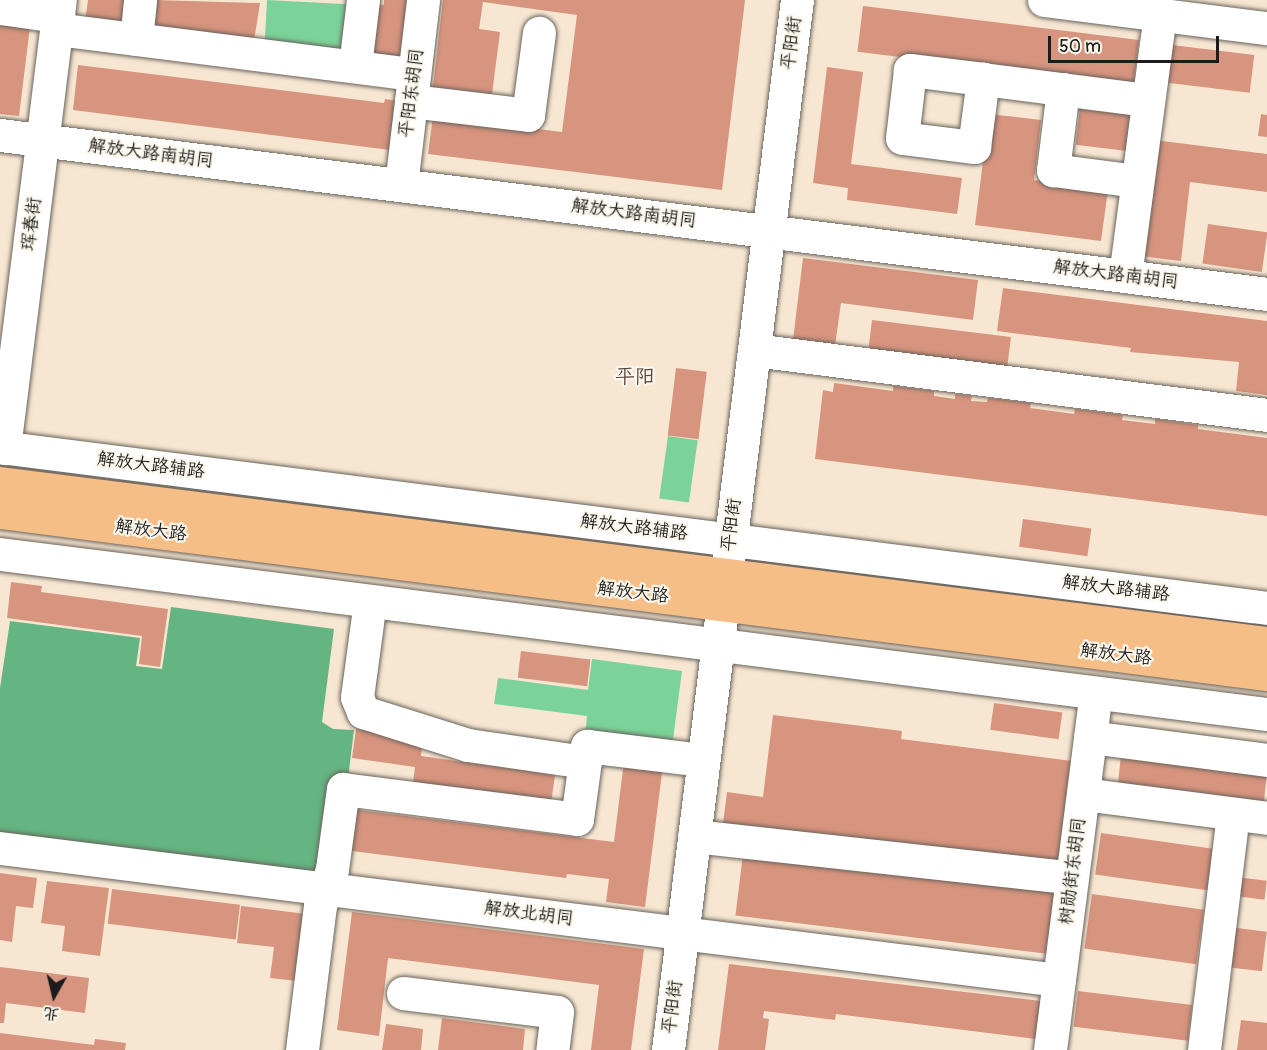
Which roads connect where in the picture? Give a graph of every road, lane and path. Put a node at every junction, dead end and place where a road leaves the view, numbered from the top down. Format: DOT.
graph roads {
  1 [pos="140,0"];
  2 [pos="363,0"];
  3 [pos="423,0"];
  4 [pos="797,0"];
  5 [pos="1044,0"];
  6 [pos="0,8"];
  7 [pos="58,15"];
  8 [pos="1160,15"];
  9 [pos="1267,28"];
  10 [pos="538,33"];
  11 [pos="136,39"];
  12 [pos="355,66"];
  13 [pos="983,79"];
  14 [pos="412,87"];
  15 [pos="1063,89"];
  16 [pos="1148,100"];
  17 [pos="0,135"];
  18 [pos="42,140"];
  19 [pos="1137,181"];
  20 [pos="401,185"];
  21 [pos="769,231"];
  22 [pos="1125,276"];
  23 [pos="1267,294"];
  24 [pos="754,350"];
  25 [pos="1267,415"];
  26 [pos="2,448"];
  27 [pos="0,483"];
  28 [pos="0,512"];
  29 [pos="730,540"];
  30 [pos="0,554"];
  31 [pos="724,590"];
  32 [pos="370,601"];
  33 [pos="1267,608"];
  34 [pos="1267,643"];
  35 [pos="717,645"];
  36 [pos="1267,674"];
  37 [pos="1096,693"];
  38 [pos="1267,714"];
  39 [pos="1090,737"];
  40 [pos="703,760"];
  41 [pos="1267,760"];
  42 [pos="585,762"];
  43 [pos="1083,794"];
  44 [pos="1233,814"];
  45 [pos="1267,818"];
  46 [pos="694,836"];
  47 [pos="0,848"];
  48 [pos="1072,878"];
  49 [pos="326,888"];
  50 [pos="682,933"];
  51 [pos="1059,980"];
  52 [pos="403,993"];
  53 [pos="302,1050"];
  54 [pos="552,1050"];
  55 [pos="668,1050"];
  56 [pos="1050,1050"];
  57 [pos="1204,1050"];
  1 -- 11 [label="street"];
  2 -- 12 [label="street"];
  3 -- 14 [label="street, 平阳东胡同"];
  4 -- 21 [label="street, 平阳街"];
  5 -- 8 [label="street"];
  6 -- 7 [label="street"];
  7 -- 11 [label="street"];
  7 -- 18 [label="street, 珲春街"];
  8 -- 9 [label="street"];
  8 -- 16 [label="street"];
  10 -- 14 [label="street"];
  11 -- 12 [label="street"];
  12 -- 14 [label="street"];
  13 -- 15 [label="street"];
  14 -- 20 [label="street, 平阳东胡同"];
  15 -- 16 [label="street"];
  15 -- 19 [label="street"];
  16 -- 19 [label="street"];
  17 -- 18 [label="street, 解放大路南胡同"];
  18 -- 20 [label="street, 解放大路南胡同"];
  18 -- 26 [label="street, 珲春街"];
  19 -- 22 [label="street"];
  20 -- 21 [label="street, 解放大路南胡同"];
  21 -- 22 [label="street, 解放大路南胡同"];
  21 -- 24 [label="street, 平阳街"];
  22 -- 23 [label="street, 解放大路南胡同"];
  24 -- 25 [label="street"];
  24 -- 29 [label="street, 平阳街"];
  26 -- 29 [label="street, 解放大路辅路"];
  27 -- 31 [label="main road, 解放大路"];
  28 -- 31 [label="main road, 解放大路"];
  29 -- 31 [label="street, 平阳街"];
  29 -- 33 [label="street, 解放大路辅路"];
  30 -- 32 [label="street"];
  31 -- 34 [label="main road, 解放大路"];
  31 -- 35 [label="street, 平阳街"];
  31 -- 36 [label="main road, 解放大路"];
  32 -- 35 [label="street"];
  32 -- 42 [label="street"];
  35 -- 37 [label="street"];
  35 -- 40 [label="street, 平阳街"];
  37 -- 38 [label="street"];
  37 -- 39 [label="street, 树勋街东胡同"];
  39 -- 41 [label="street"];
  39 -- 43 [label="street, 树勋街东胡同"];
  40 -- 42 [label="street"];
  40 -- 46 [label="street, 平阳街"];
  42 -- 49 [label="street"];
  43 -- 44 [label="street"];
  43 -- 48 [label="street, 树勋街东胡同"];
  44 -- 45 [label="street"];
  44 -- 57 [label="street"];
  46 -- 48 [label="street"];
  46 -- 50 [label="street, 平阳街"];
  47 -- 49 [label="street, 解放北胡同"];
  48 -- 51 [label="street, 树勋街东胡同"];
  49 -- 50 [label="street, 解放北胡同"];
  49 -- 53 [label="street"];
  50 -- 51 [label="street, 解放北胡同"];
  50 -- 55 [label="street, 平阳街"];
  51 -- 56 [label="street, 树勋街东胡同"];
  52 -- 54 [label="street"];
}
